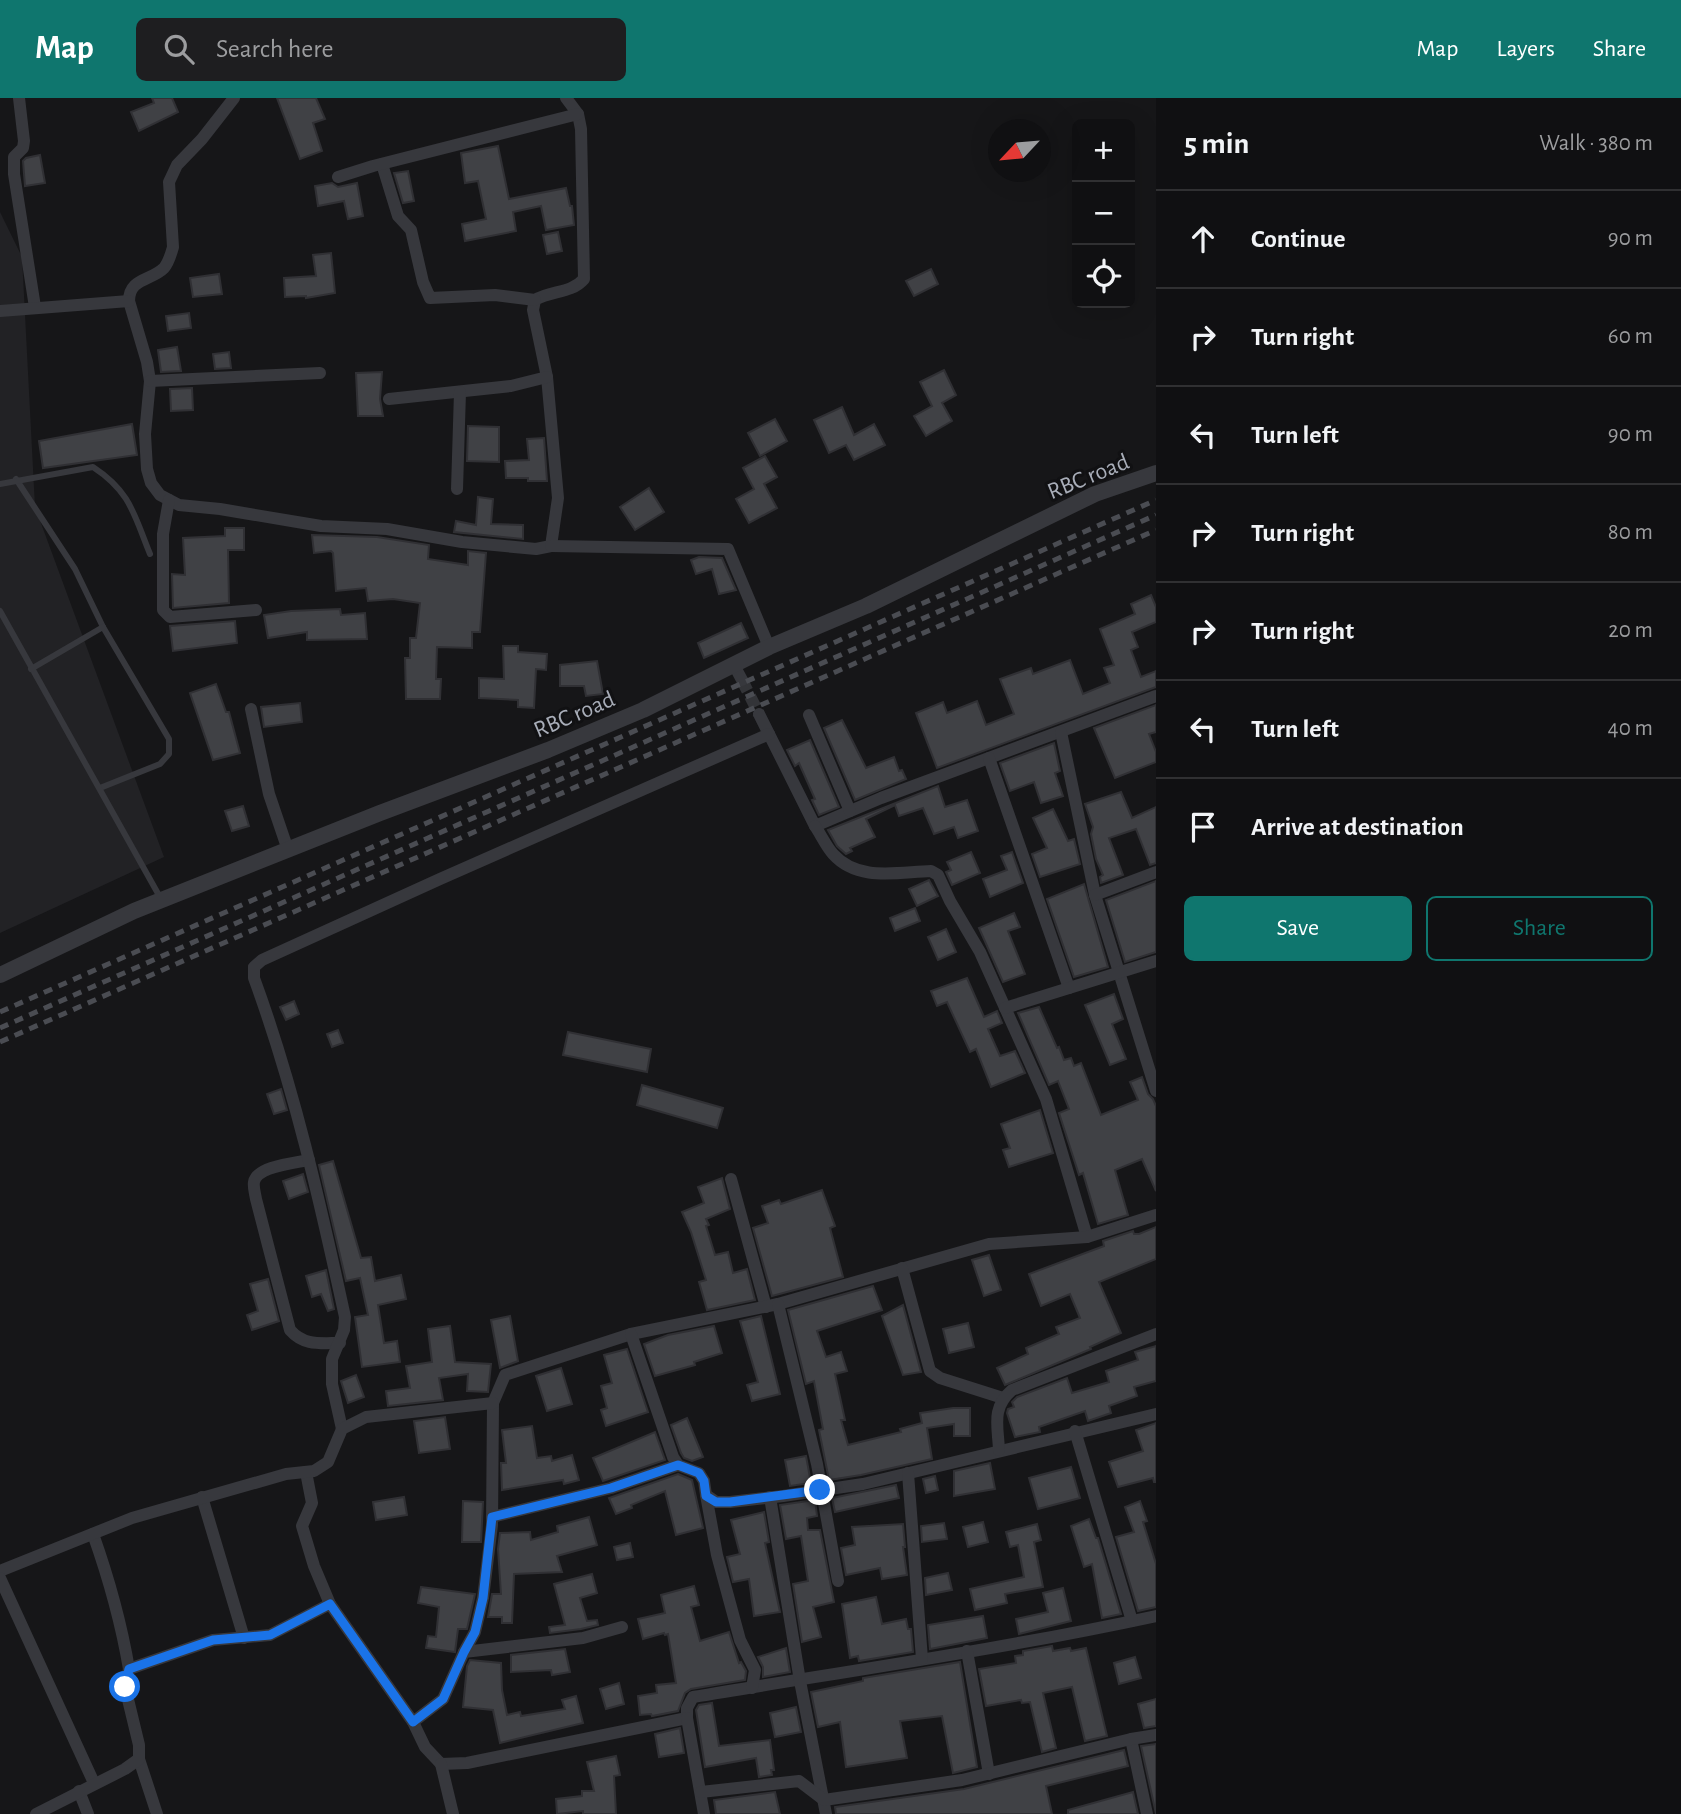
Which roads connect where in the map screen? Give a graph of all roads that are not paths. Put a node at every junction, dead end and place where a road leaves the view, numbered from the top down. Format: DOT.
graph roads {
  1 [pos="19,98"];
  2 [pos="234,98"];
  3 [pos="566,98"];
  4 [pos="578,114"];
  5 [pos="382,164"];
  6 [pos="338,177"];
  7 [pos="535,300"];
  8 [pos="129,301"];
  9 [pos="35,307"];
  10 [pos="0,311"];
  11 [pos="320,373"];
  12 [pos="547,377"];
  13 [pos="150,381"];
  14 [pos="460,392"];
  15 [pos="389,399"];
  16 [pos="1156,473"];
  17 [pos="16,480"];
  18 [pos="0,484"];
  19 [pos="457,489"];
  20 [pos="169,500"];
  21 [pos="551,546"];
  22 [pos="150,554"];
  23 [pos="256,610"];
  24 [pos="0,611"];
  25 [pos="103,627"];
  26 [pos="769,648"];
  27 [pos="734,665"];
  28 [pos="31,669"];
  29 [pos="742,680"];
  30 [pos="1156,696"];
  31 [pos="251,709"];
  32 [pos="759,714"];
  33 [pos="809,715"];
  34 [pos="1061,732"];
  35 [pos="769,734"];
  36 [pos="989,758"];
  37 [pos="100,789"];
  38 [pos="850,811"];
  39 [pos="816,826"];
  40 [pos="288,850"];
  41 [pos="1156,872"];
  42 [pos="1095,895"];
  43 [pos="162,900"];
  44 [pos="1156,961"];
  45 [pos="1118,972"];
  46 [pos="0,975"];
  47 [pos="1069,988"];
  48 [pos="1005,1009"];
  49 [pos="1151,1063"];
  50 [pos="1156,1091"];
  51 [pos="309,1160"];
  52 [pos="731,1179"];
  53 [pos="1156,1215"];
  54 [pos="1087,1237"];
  55 [pos="902,1268"];
  56 [pos="772,1305"];
  57 [pos="631,1334"];
  58 [pos="1156,1334"];
  59 [pos="340,1343"];
  60 [pos="1003,1398"];
  61 [pos="493,1403"];
  62 [pos="1156,1414"];
  63 [pos="342,1429"];
  64 [pos="1075,1431"];
  65 [pos="999,1450"];
  66 [pos="678,1465"];
  67 [pos="306,1472"];
  68 [pos="908,1473"];
  69 [pos="820,1490"];
  70 [pos="706,1496"];
  71 [pos="202,1497"];
  72 [pos="770,1497"];
  73 [pos="492,1517"];
  74 [pos="93,1534"];
  75 [pos="0,1571"];
  76 [pos="0,1578"];
  77 [pos="838,1581"];
  78 [pos="330,1604"];
  79 [pos="1156,1616"];
  80 [pos="1132,1621"];
  81 [pos="622,1628"];
  82 [pos="244,1638"];
  83 [pos="967,1651"];
  84 [pos="464,1652"];
  85 [pos="922,1660"];
  86 [pos="129,1669"];
  87 [pos="800,1681"];
  88 [pos="752,1688"];
  89 [pos="687,1718"];
  90 [pos="413,1722"];
  91 [pos="1156,1735"];
  92 [pos="1131,1738"];
  93 [pos="139,1759"];
  94 [pos="441,1764"];
  95 [pos="989,1774"];
  96 [pos="94,1783"];
  97 [pos="79,1791"];
  98 [pos="701,1792"];
  99 [pos="824,1800"];
  100 [pos="36,1814"];
  101 [pos="88,1814"];
  102 [pos="157,1814"];
  103 [pos="453,1814"];
  104 [pos="704,1814"];
  105 [pos="826,1814"];
  106 [pos="1147,1814"];
  1 -- 9 [label="street"];
  2 -- 8 [label="street"];
  3 -- 4 [label="street"];
  4 -- 5 [label="street"];
  4 -- 7 [label="street"];
  5 -- 6 [label="street"];
  5 -- 7 [label="street"];
  7 -- 12 [label="street"];
  8 -- 9 [label="street"];
  8 -- 13 [label="street"];
  9 -- 10 [label="street"];
  11 -- 13 [label="street"];
  12 -- 14 [label="street"];
  12 -- 21 [label="street"];
  13 -- 20 [label="street"];
  14 -- 15 [label="street"];
  14 -- 19 [label="street"];
  16 -- 26 [label="street, RBC road"];
  17 -- 18 [label="lane"];
  17 -- 22 [label="lane"];
  17 -- 25 [label="lane"];
  20 -- 21 [label="street"];
  20 -- 23 [label="street"];
  21 -- 26 [label="street"];
  24 -- 28 [label="lane"];
  25 -- 28 [label="lane"];
  25 -- 37 [label="lane"];
  26 -- 27 [label="street, RBC road"];
  27 -- 29 [label="street"];
  27 -- 40 [label="street, RBC road"];
  28 -- 37 [label="lane"];
  30 -- 34 [label="street"];
  31 -- 40 [label="street"];
  32 -- 35 [label="street"];
  33 -- 38 [label="street"];
  34 -- 36 [label="street"];
  34 -- 42 [label="street"];
  35 -- 39 [label="street"];
  35 -- 51 [label="street"];
  36 -- 38 [label="street"];
  36 -- 47 [label="street"];
  37 -- 43 [label="lane"];
  38 -- 39 [label="street"];
  39 -- 48 [label="street"];
  40 -- 43 [label="street, RBC road"];
  41 -- 42 [label="street"];
  42 -- 45 [label="street"];
  43 -- 46 [label="street, RBC road"];
  44 -- 45 [label="street"];
  45 -- 47 [label="street"];
  45 -- 49 [label="street"];
  47 -- 48 [label="street"];
  48 -- 54 [label="street"];
  49 -- 50 [label="street"];
  51 -- 59 [label="street"];
  51 -- 59 [label="street"];
  52 -- 56 [label="street"];
  53 -- 54 [label="street"];
  54 -- 55 [label="street"];
  55 -- 56 [label="street"];
  55 -- 60 [label="street"];
  56 -- 57 [label="street"];
  56 -- 69 [label="street"];
  57 -- 61 [label="street"];
  57 -- 66 [label="street"];
  58 -- 60 [label="street"];
  59 -- 63 [label="street"];
  60 -- 65 [label="street"];
  61 -- 63 [label="street"];
  61 -- 73 [label="street"];
  62 -- 64 [label="street"];
  63 -- 67 [label="street"];
  64 -- 65 [label="street"];
  64 -- 80 [label="street"];
  65 -- 68 [label="street"];
  66 -- 70 [label="street"];
  66 -- 73 [label="street"];
  67 -- 71 [label="street"];
  67 -- 78 [label="street"];
  68 -- 69 [label="street"];
  68 -- 85 [label="street"];
  69 -- 72 [label="street"];
  69 -- 77 [label="street"];
  70 -- 72 [label="street"];
  70 -- 88 [label="street"];
  71 -- 74 [label="street"];
  71 -- 82 [label="street"];
  72 -- 87 [label="street"];
  73 -- 84 [label="street"];
  74 -- 75 [label="street"];
  74 -- 86 [label="street"];
  76 -- 96 [label="street"];
  78 -- 82 [label="street"];
  78 -- 90 [label="street"];
  79 -- 80 [label="street"];
  80 -- 83 [label="street"];
  81 -- 84 [label="street"];
  82 -- 86 [label="street"];
  83 -- 85 [label="street"];
  83 -- 95 [label="street"];
  84 -- 90 [label="street"];
  85 -- 87 [label="street"];
  86 -- 93 [label="street"];
  87 -- 88 [label="street"];
  87 -- 99 [label="street"];
  88 -- 89 [label="street"];
  89 -- 94 [label="street"];
  89 -- 98 [label="street"];
  90 -- 94 [label="street"];
  91 -- 92 [label="street"];
  92 -- 95 [label="street"];
  92 -- 106 [label="street"];
  93 -- 96 [label="street"];
  93 -- 102 [label="street"];
  94 -- 103 [label="street"];
  95 -- 99 [label="street"];
  96 -- 97 [label="street"];
  97 -- 100 [label="street"];
  97 -- 101 [label="street"];
  98 -- 99 [label="street"];
  98 -- 104 [label="street"];
  99 -- 105 [label="street"];
}
